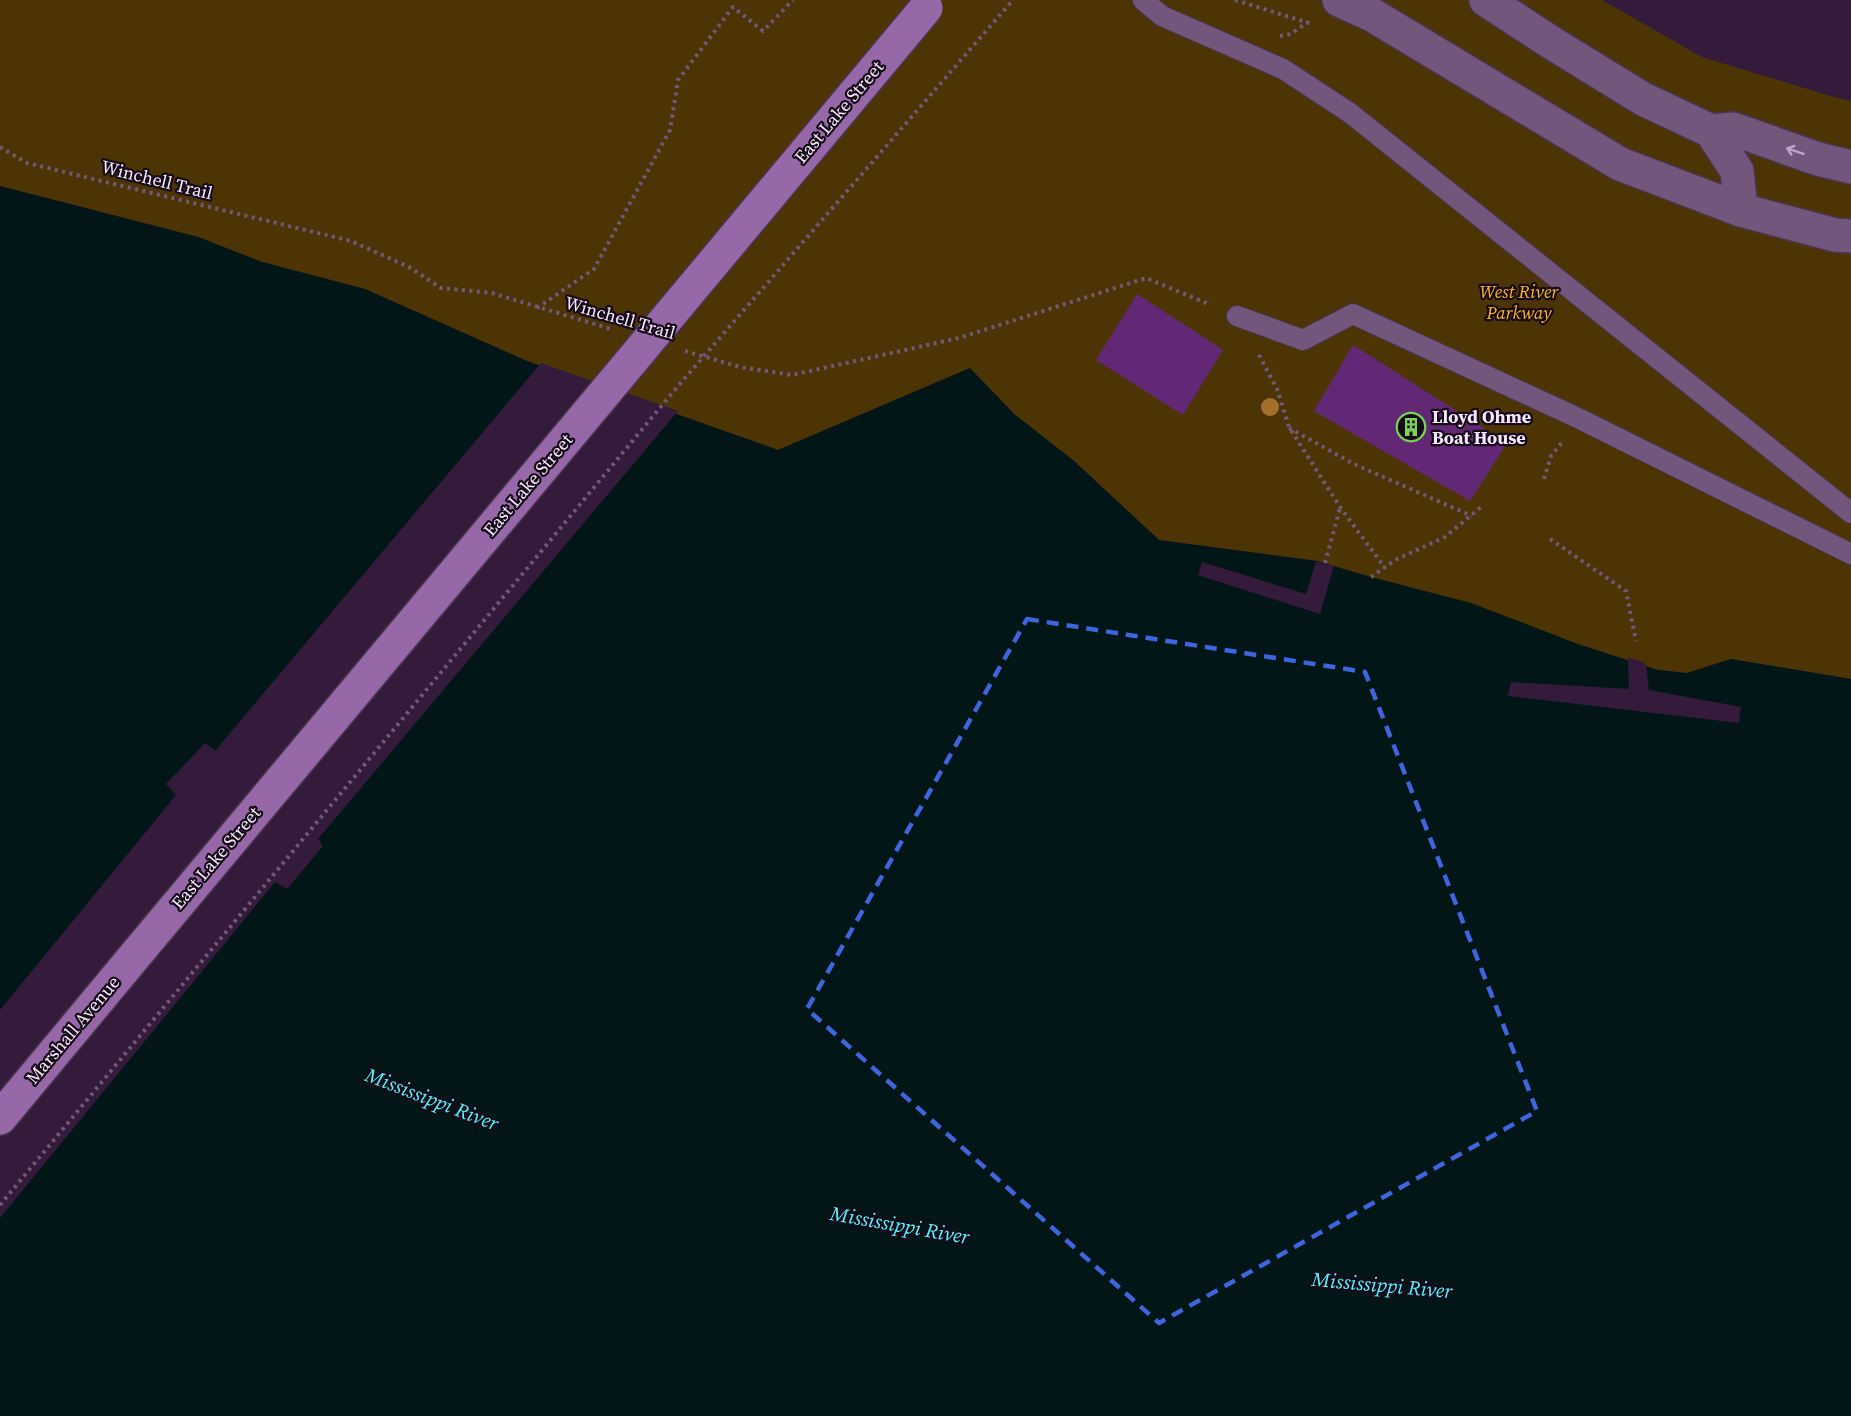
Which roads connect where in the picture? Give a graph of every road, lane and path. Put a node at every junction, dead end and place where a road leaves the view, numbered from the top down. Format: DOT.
graph roads {
  1 [pos="793,0"];
  2 [pos="933,0"];
  3 [pos="1013,0"];
  4 [pos="1143,0"];
  5 [pos="1339,0"];
  6 [pos="1486,0"];
  7 [pos="1712,131"];
  8 [pos="0,147"];
  9 [pos="1851,167"];
  10 [pos="1741,210"];
  11 [pos="1851,236"];
  12 [pos="537,308"];
  13 [pos="1237,316"];
  14 [pos="616,331"];
  15 [pos="684,350"];
  16 [pos="1289,427"];
  17 [pos="1551,456"];
  18 [pos="1545,479"];
  19 [pos="1340,507"];
  20 [pos="1481,507"];
  21 [pos="1851,513"];
  22 [pos="1472,516"];
  23 [pos="1550,539"];
  24 [pos="1851,554"];
  25 [pos="1325,563"];
  26 [pos="1384,568"];
  27 [pos="1371,577"];
  28 [pos="1636,641"];
  29 [pos="123,970"];
  30 [pos="0,1118"];
  31 [pos="0,1205"];
  1 -- 12 [label="path"];
  2 -- 29 [label="main road, East Lake Street, bridge"];
  3 -- 31 [label="path, bridge"];
  4 -- 21 [label="lane"];
  5 -- 10 [label="street"];
  6 -- 7 [label="street"];
  9 -- 7 [label="street, one-way"];
  7 -- 10 [label="street"];
  8 -- 12 [label="path, Winchell Trail"];
  10 -- 11 [label="street"];
  12 -- 14 [label="path, Winchell Trail"];
  13 -- 15 [label="path, Winchell Trail"];
  13 -- 16 [label="path"];
  13 -- 24 [label="lane"];
  16 -- 19 [label="path"];
  16 -- 22 [label="path"];
  17 -- 18 [label="path"];
  19 -- 25 [label="path"];
  19 -- 26 [label="path"];
  20 -- 22 [label="path"];
  22 -- 26 [label="path"];
  23 -- 28 [label="path"];
  26 -- 27 [label="path"];
  29 -- 30 [label="main road, Marshall Avenue"];
}
